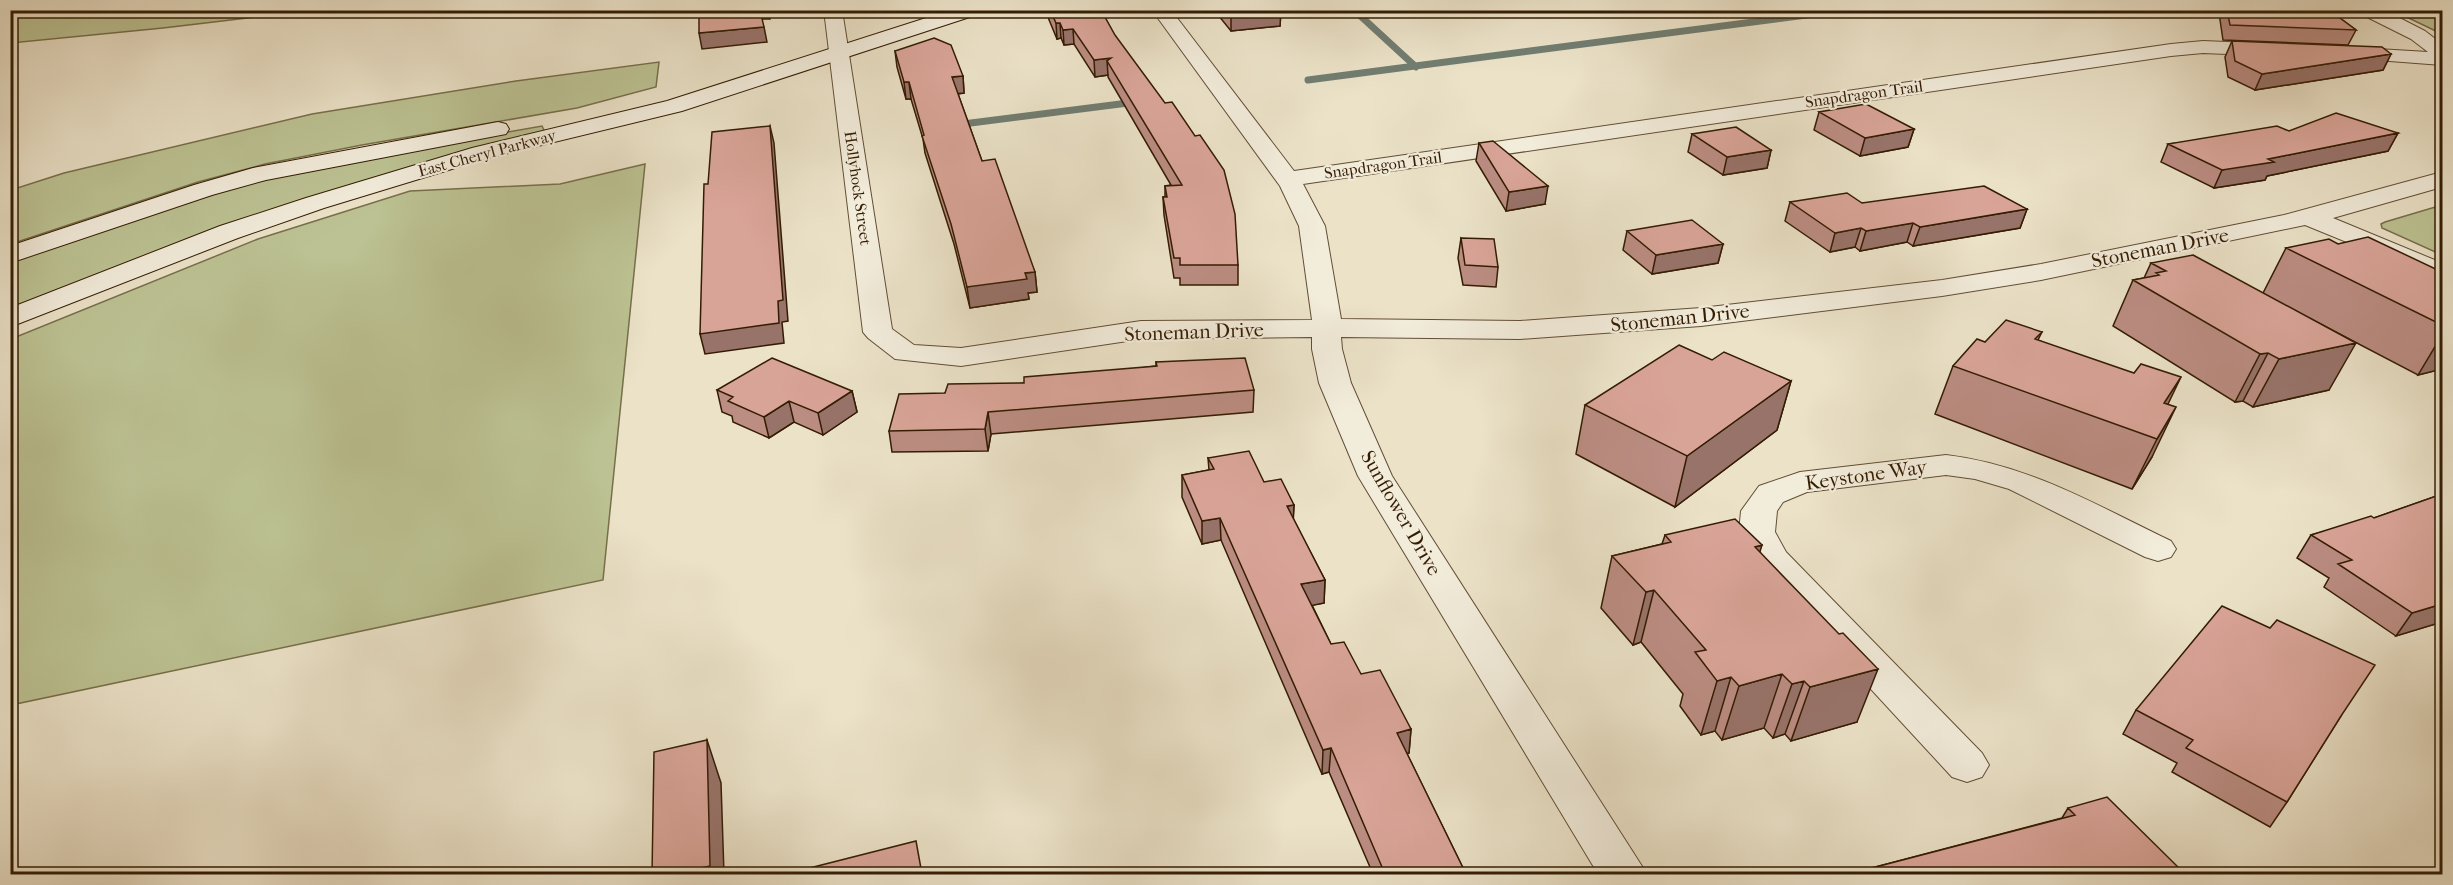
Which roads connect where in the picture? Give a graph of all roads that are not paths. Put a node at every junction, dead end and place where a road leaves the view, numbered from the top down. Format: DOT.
graph roads {
  1 [pos="832,10"];
  2 [pos="933,10"];
  3 [pos="972,10"];
  4 [pos="1161,10"];
  5 [pos="2368,10"];
  6 [pos="838,47"];
  7 [pos="2300,51"];
  8 [pos="2323,52"];
  9 [pos="2442,52"];
  10 [pos="2442,59"];
  11 [pos="1287,179"];
  12 [pos="2442,179"];
  13 [pos="2307,217"];
  14 [pos="10,255"];
  15 [pos="2442,273"];
  16 [pos="10,318"];
  17 [pos="1325,328"];
  18 [pos="906,353"];
  19 [pos="2158,549"];
  20 [pos="1967,765"];
  21 [pos="1623,874"];
  1 -- 6 [label="street, Hollyhock Street"];
  2 -- 6 [label="street, East Cheryl Parkway"];
  3 -- 6 [label="street, East Cheryl Parkway"];
  4 -- 11 [label="street, Sunflower Drive"];
  5 -- 9 [label="street"];
  6 -- 14 [label="street, East Cheryl Parkway"];
  6 -- 16 [label="street, East Cheryl Parkway"];
  6 -- 18 [label="street, Hollyhock Street"];
  7 -- 11 [label="street, Snapdragon Trail"];
  8 -- 10 [label="street"];
  11 -- 17 [label="street, Sunflower Drive"];
  12 -- 13 [label="street, Stoneman Drive"];
  13 -- 15 [label="street"];
  13 -- 17 [label="street, Stoneman Drive"];
  17 -- 18 [label="street, Stoneman Drive"];
  17 -- 21 [label="street, Sunflower Drive"];
  19 -- 20 [label="street, Keystone Way"];
}
